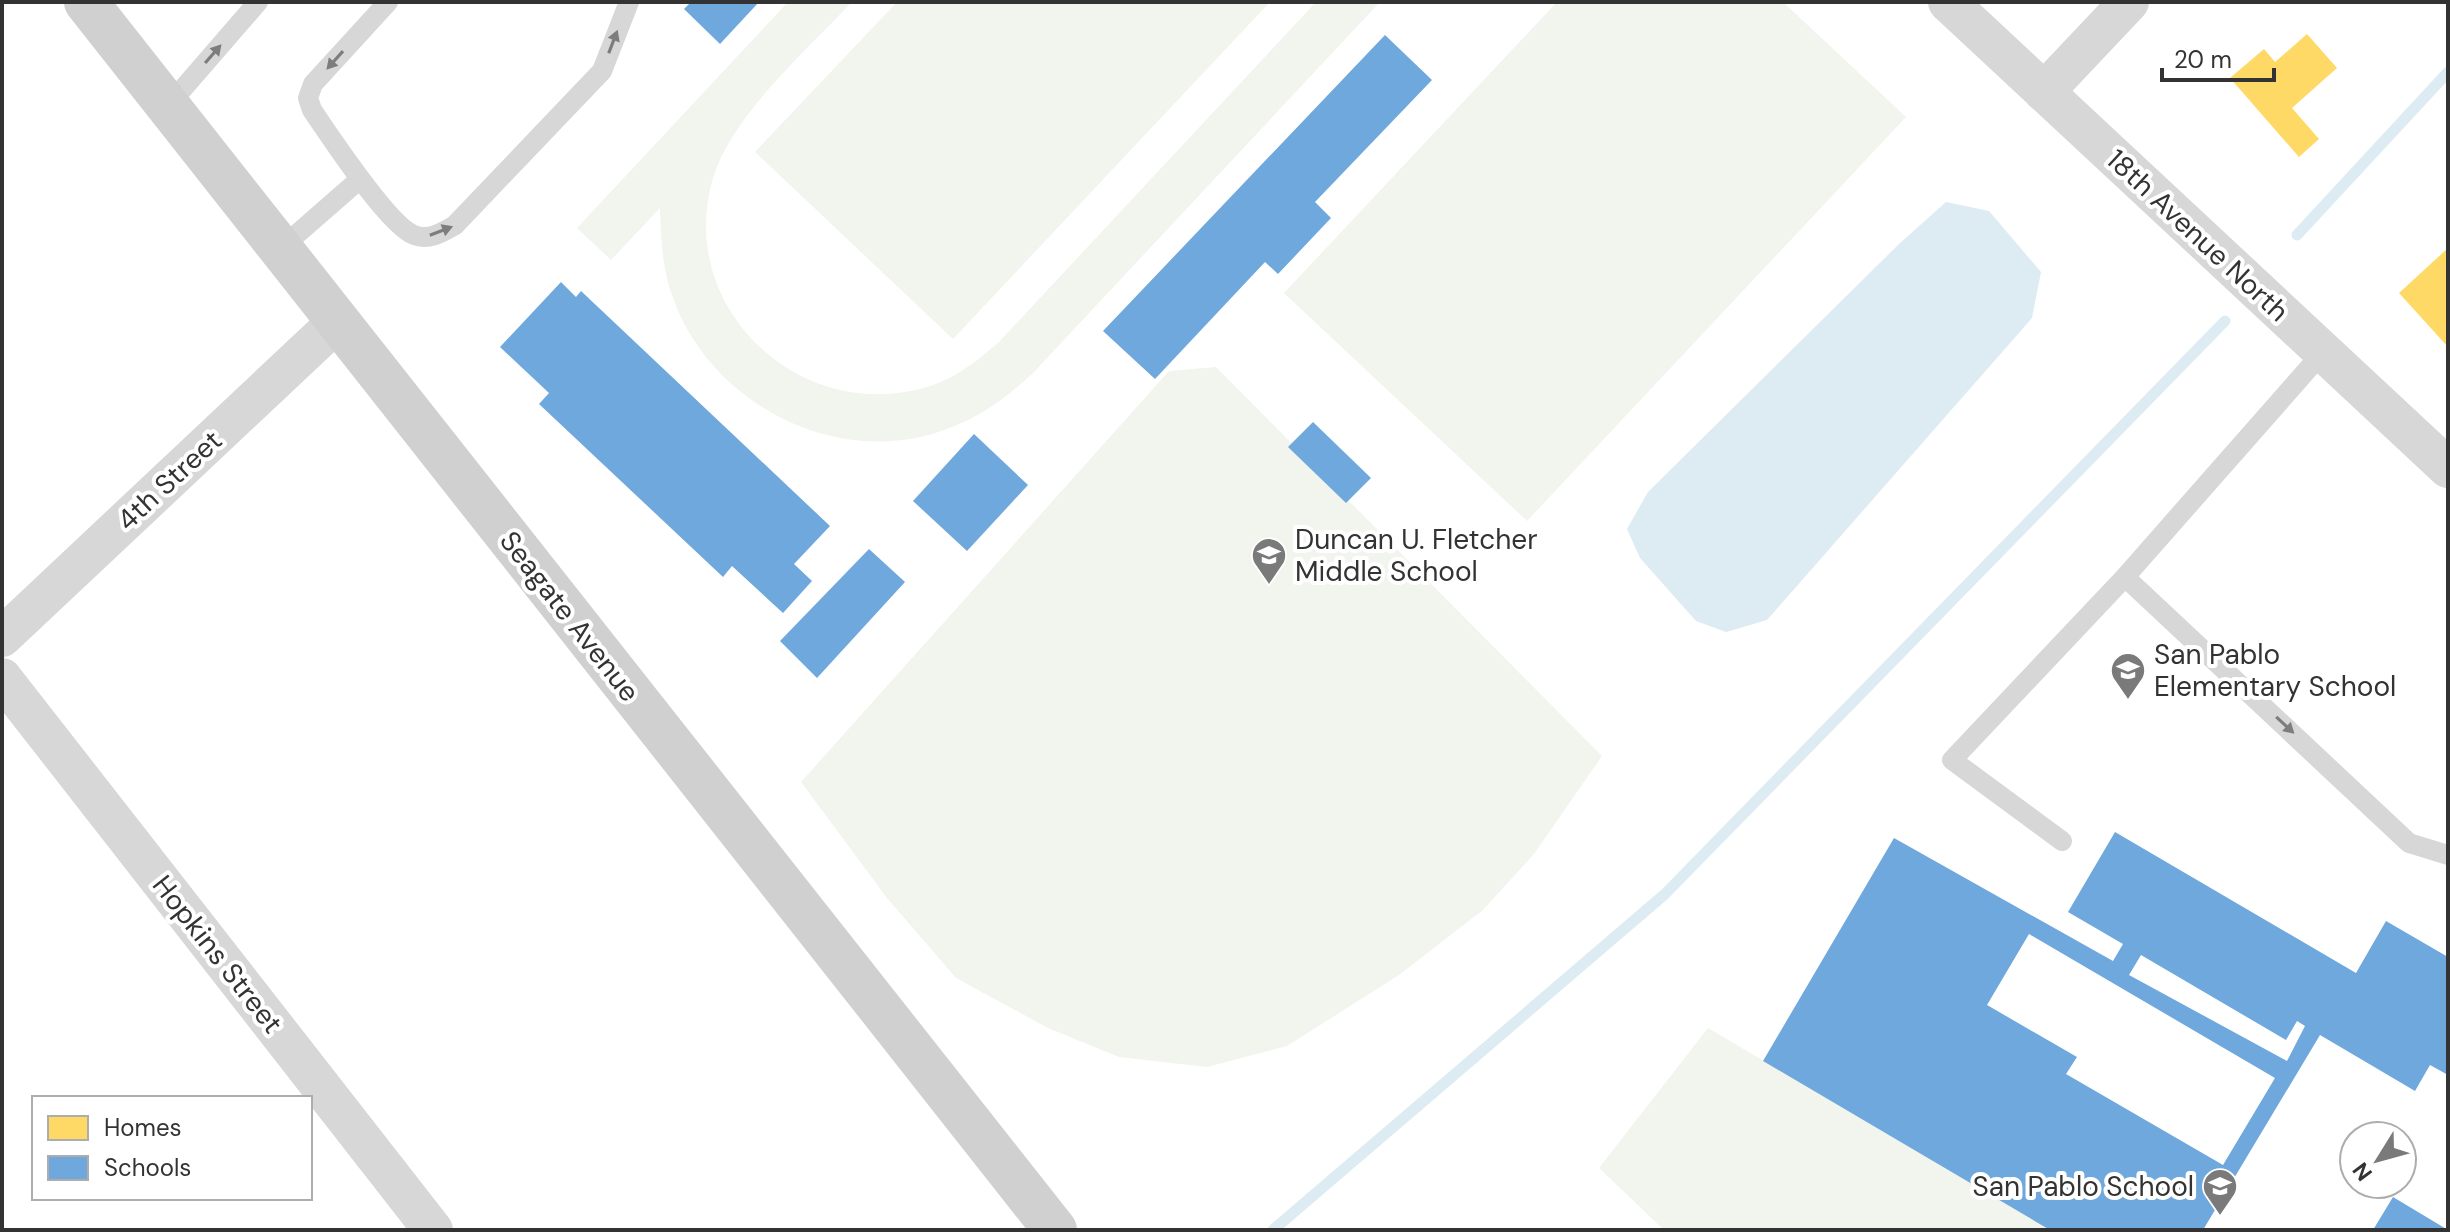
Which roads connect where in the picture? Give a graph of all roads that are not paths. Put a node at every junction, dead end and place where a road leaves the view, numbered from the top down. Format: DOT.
graph roads {
  1 [pos="86,2"];
  2 [pos="258,2"];
  3 [pos="388,2"];
  4 [pos="629,2"];
  5 [pos="1948,2"];
  6 [pos="2129,2"];
  7 [pos="2044,92"];
  8 [pos="167,107"];
  9 [pos="360,179"];
  10 [pos="281,248"];
  11 [pos="337,322"];
  12 [pos="2323,352"];
  13 [pos="2448,468"];
  14 [pos="2125,577"];
  15 [pos="2,637"];
  16 [pos="2,678"];
  17 [pos="2062,841"];
  18 [pos="2448,855"];
  19 [pos="433,1230"];
  20 [pos="1055,1230"];
  1 -- 8 [label="street, Seagate Avenue"];
  8 -- 2 [label="lane, one-way"];
  3 -- 9 [label="lane, one-way"];
  9 -- 4 [label="lane, one-way"];
  5 -- 7 [label="street, 18th Avenue North"];
  6 -- 7 [label="street"];
  7 -- 12 [label="street, 18th Avenue North"];
  8 -- 10 [label="street, Seagate Avenue"];
  9 -- 10 [label="lane"];
  10 -- 11 [label="street, Seagate Avenue"];
  11 -- 15 [label="street, 4th Street"];
  11 -- 20 [label="street, Seagate Avenue"];
  12 -- 13 [label="street, 18th Avenue North"];
  12 -- 14 [label="lane"];
  14 -- 17 [label="lane"];
  14 -- 18 [label="lane, one-way"];
  16 -- 19 [label="street, Hopkins Street"];
}
